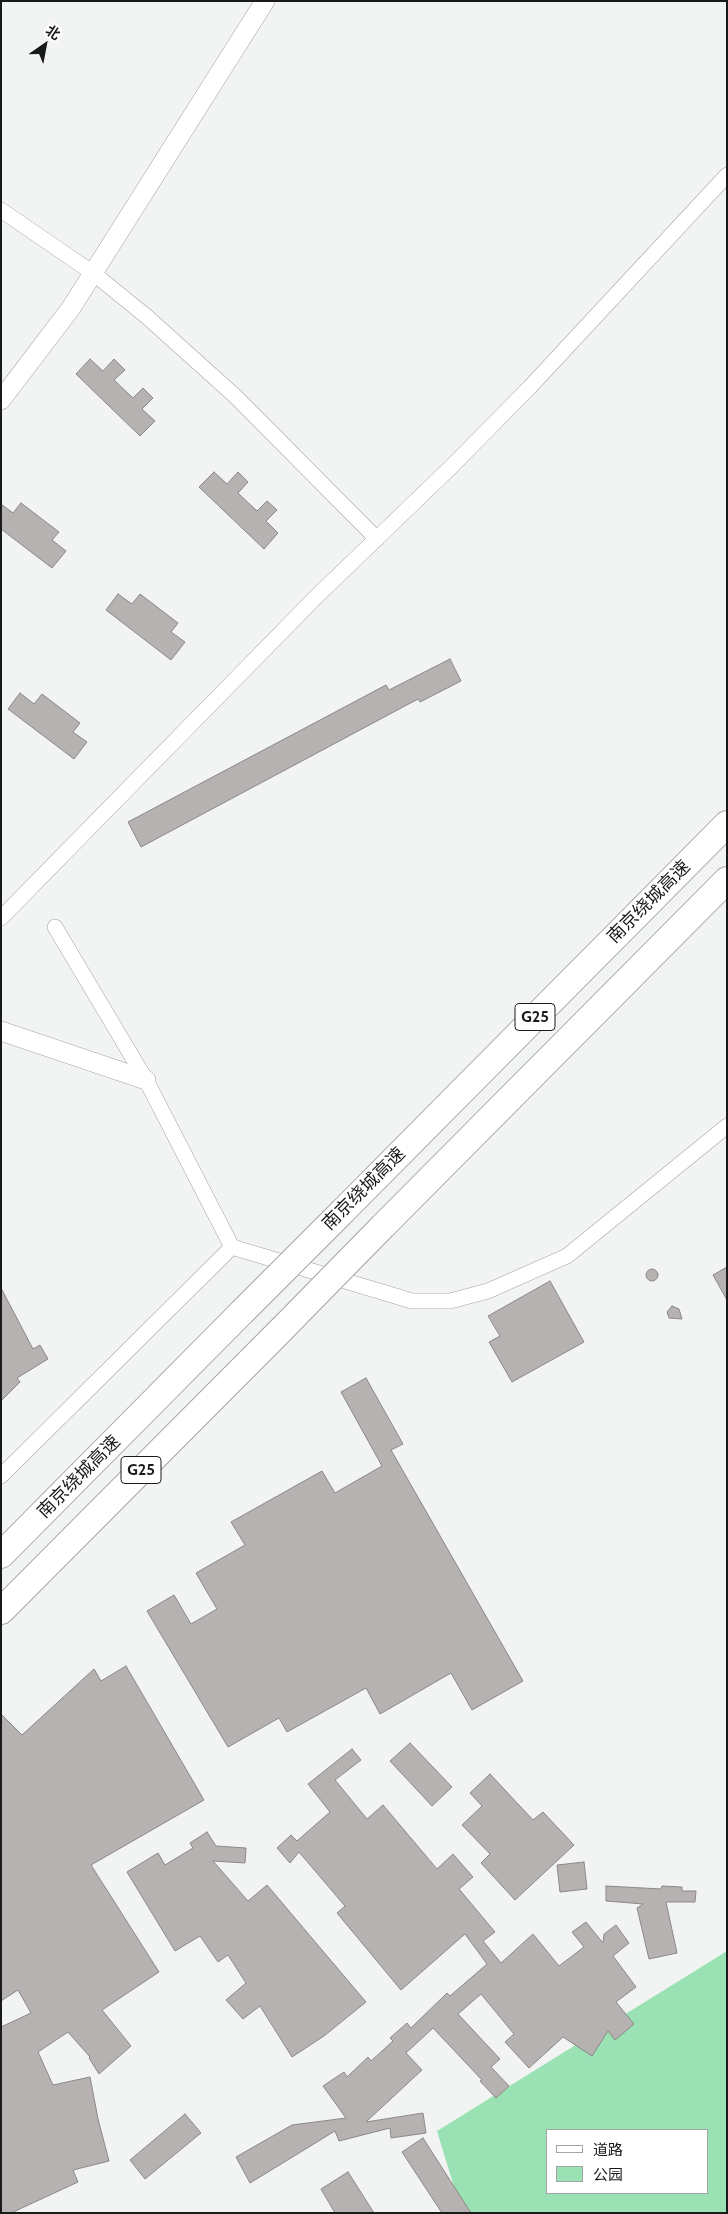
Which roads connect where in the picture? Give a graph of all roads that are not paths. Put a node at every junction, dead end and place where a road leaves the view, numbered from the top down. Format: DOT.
graph roads {
  1 [pos="265,1"];
  2 [pos="727,176"];
  3 [pos="1,210"];
  4 [pos="93,273"];
  5 [pos="1,400"];
  6 [pos="377,539"];
  7 [pos="727,824"];
  8 [pos="727,880"];
  9 [pos="1,918"];
  10 [pos="55,927"];
  11 [pos="1,1031"];
  12 [pos="146,1080"];
  13 [pos="727,1126"];
  14 [pos="232,1246"];
  15 [pos="1,1476"];
  16 [pos="1,1555"];
  17 [pos="1,1611"];
  1 -- 4 [label="street"];
  2 -- 6 [label="street"];
  3 -- 4 [label="street"];
  4 -- 5 [label="street"];
  4 -- 6 [label="street"];
  6 -- 9 [label="street"];
  7 -- 16 [label="highway, 南京绕城高速 / G25, bridge"];
  8 -- 17 [label="highway, G25, bridge"];
  10 -- 12 [label="street"];
  11 -- 12 [label="street"];
  12 -- 14 [label="street"];
  13 -- 14 [label="street"];
  14 -- 15 [label="street"];
}
